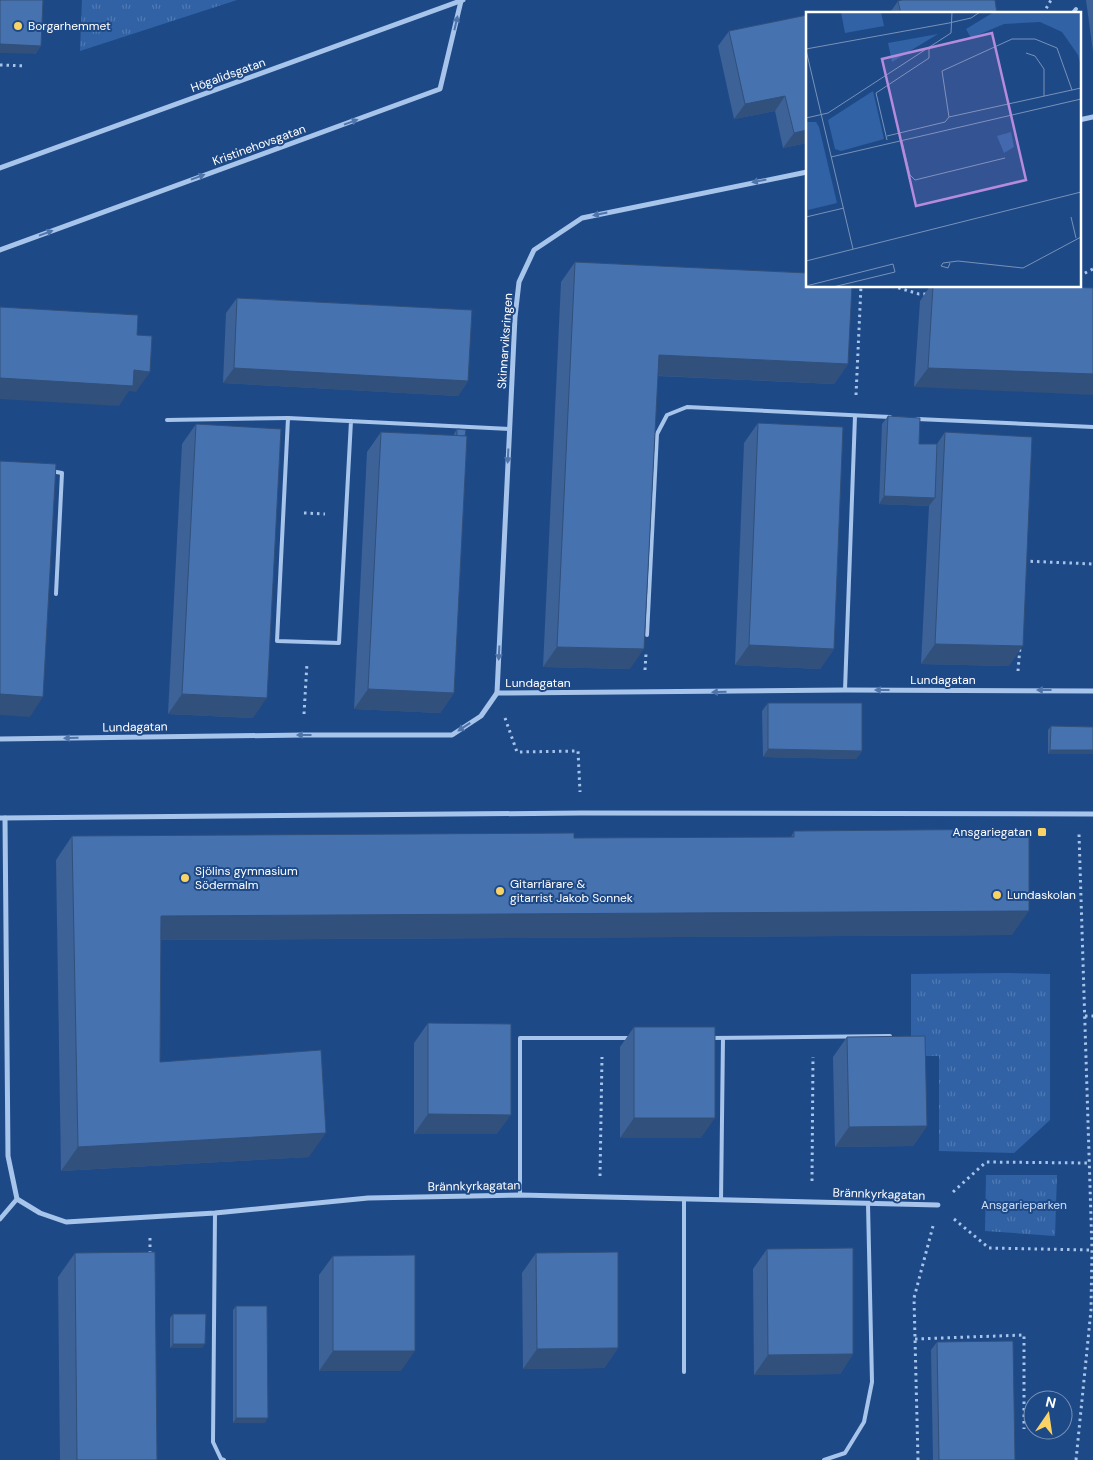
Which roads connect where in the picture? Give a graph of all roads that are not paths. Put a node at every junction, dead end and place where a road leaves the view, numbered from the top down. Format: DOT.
graph roads {
  1 [pos="462,0"];
  2 [pos="1076,9"];
  3 [pos="1074,12"];
  4 [pos="1093,117"];
  5 [pos="1080,120"];
  6 [pos="0,168"];
  7 [pos="806,172"];
  8 [pos="0,250"];
  9 [pos="855,416"];
  10 [pos="288,418"];
  11 [pos="894,418"];
  12 [pos="914,418"];
  13 [pos="167,420"];
  14 [pos="350,421"];
  15 [pos="1093,427"];
  16 [pos="510,429"];
  17 [pos="44,470"];
  18 [pos="56,594"];
  19 [pos="647,635"];
  20 [pos="845,690"];
  21 [pos="1093,690"];
  22 [pos="497,693"];
  23 [pos="0,739"];
  24 [pos="1093,814"];
  25 [pos="2,818"];
  26 [pos="890,1036"];
  27 [pos="630,1038"];
  28 [pos="705,1038"];
  29 [pos="723,1038"];
  30 [pos="520,1195"];
  31 [pos="17,1199"];
  32 [pos="684,1199"];
  33 [pos="721,1200"];
  34 [pos="868,1204"];
  35 [pos="938,1205"];
  36 [pos="215,1213"];
  37 [pos="0,1219"];
  38 [pos="684,1372"];
  39 [pos="224,1460"];
  40 [pos="824,1460"];
  1 -- 6 [label="street, Högalidsgatan"];
  8 -- 1 [label="street, Kristinehovsgatan, one-way"];
  2 -- 3 [label="lane"];
  4 -- 5 [label="street"];
  7 -- 16 [label="street, Skinnarviksringen, one-way"];
  9 -- 11 [label="lane"];
  9 -- 19 [label="lane"];
  9 -- 20 [label="lane"];
  10 -- 13 [label="lane"];
  10 -- 14 [label="lane"];
  10 -- 14 [label="lane"];
  12 -- 15 [label="lane"];
  14 -- 16 [label="lane"];
  16 -- 22 [label="street, Skinnarviksringen, one-way"];
  17 -- 18 [label="lane"];
  21 -- 20 [label="street, Lundagatan, one-way"];
  20 -- 22 [label="street, Lundagatan, one-way"];
  22 -- 23 [label="street, Lundagatan, one-way"];
  24 -- 25 [label="street"];
  25 -- 31 [label="street"];
  26 -- 29 [label="lane"];
  27 -- 30 [label="lane"];
  28 -- 29 [label="lane"];
  29 -- 33 [label="lane"];
  30 -- 32 [label="street, Brännkyrkagatan"];
  30 -- 36 [label="street, Brännkyrkagatan"];
  31 -- 36 [label="street, Brännkyrkagatan"];
  31 -- 37 [label="street"];
  32 -- 33 [label="street, Brännkyrkagatan"];
  32 -- 38 [label="lane"];
  33 -- 34 [label="street, Brännkyrkagatan"];
  34 -- 35 [label="street, Brännkyrkagatan"];
  34 -- 40 [label="lane"];
  36 -- 39 [label="lane"];
}
